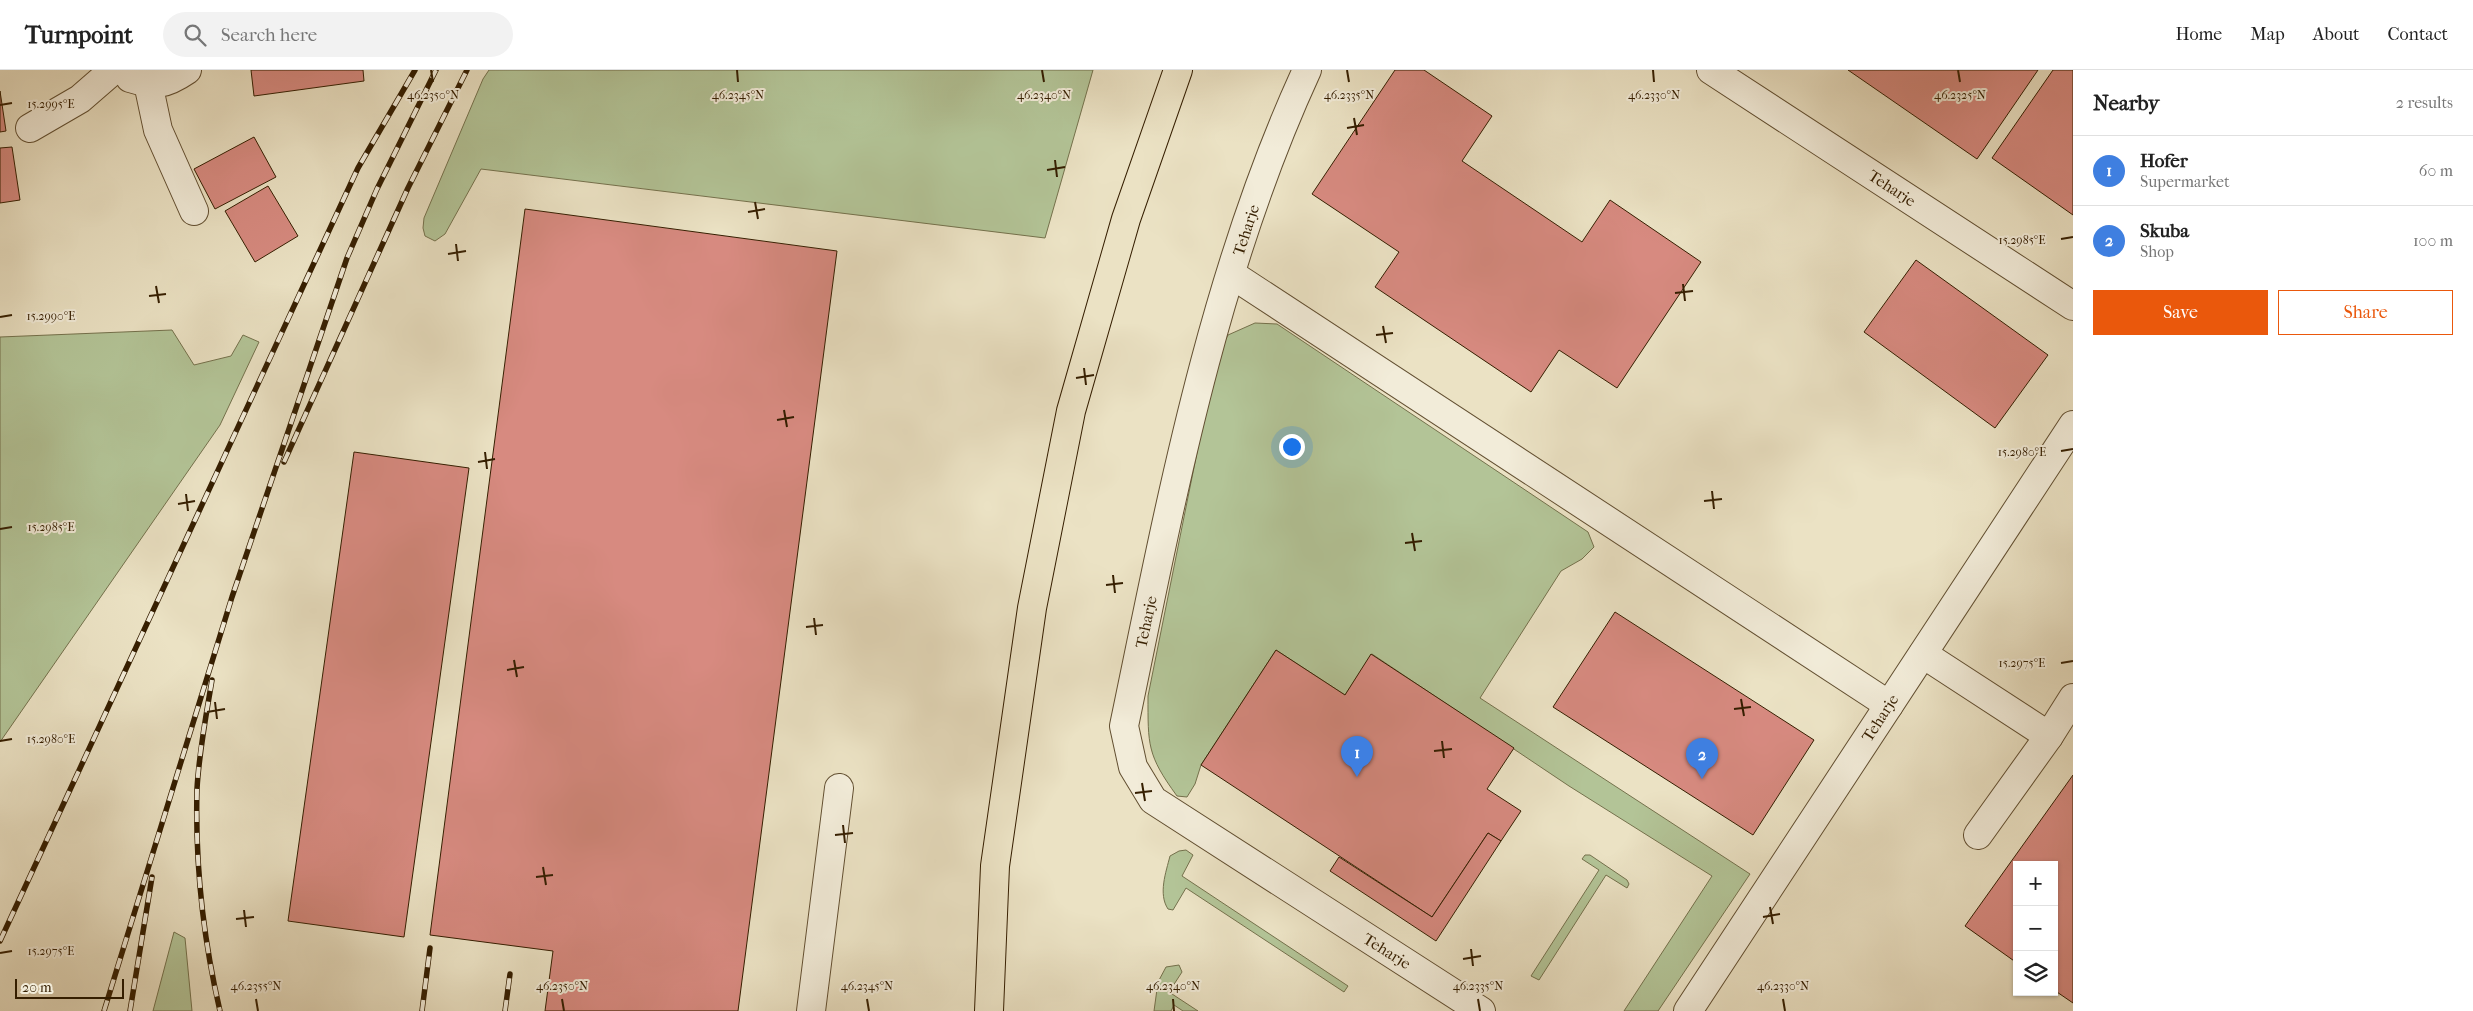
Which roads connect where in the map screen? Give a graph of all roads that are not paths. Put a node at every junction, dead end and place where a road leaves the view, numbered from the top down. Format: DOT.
graph roads {
  1 [pos="187,70"];
  2 [pos="1178,70"];
  3 [pos="1307,70"];
  4 [pos="1711,70"];
  5 [pos="106,71"];
  6 [pos="148,83"];
  7 [pos="30,128"];
  8 [pos="194,211"];
  9 [pos="1231,274"];
  10 [pos="2073,306"];
  11 [pos="2073,425"];
  12 [pos="1923,654"];
  13 [pos="2073,698"];
  14 [pos="1888,705"];
  15 [pos="2049,736"];
  16 [pos="840,788"];
  17 [pos="1978,835"];
  18 [pos="811,1011"];
  19 [pos="988,1011"];
  20 [pos="1481,1011"];
  21 [pos="1688,1011"];
  1 -- 6 [label="street"];
  2 -- 19 [label="main road"];
  3 -- 9 [label="street, Teharje"];
  4 -- 10 [label="street, Teharje"];
  5 -- 6 [label="street"];
  5 -- 7 [label="street"];
  6 -- 8 [label="street"];
  9 -- 14 [label="street"];
  9 -- 20 [label="street, Teharje"];
  11 -- 12 [label="street, Teharje"];
  12 -- 14 [label="street, Teharje"];
  12 -- 15 [label="street"];
  13 -- 15 [label="street"];
  14 -- 21 [label="street, Teharje"];
  15 -- 17 [label="street"];
  16 -- 18 [label="street"];
}
